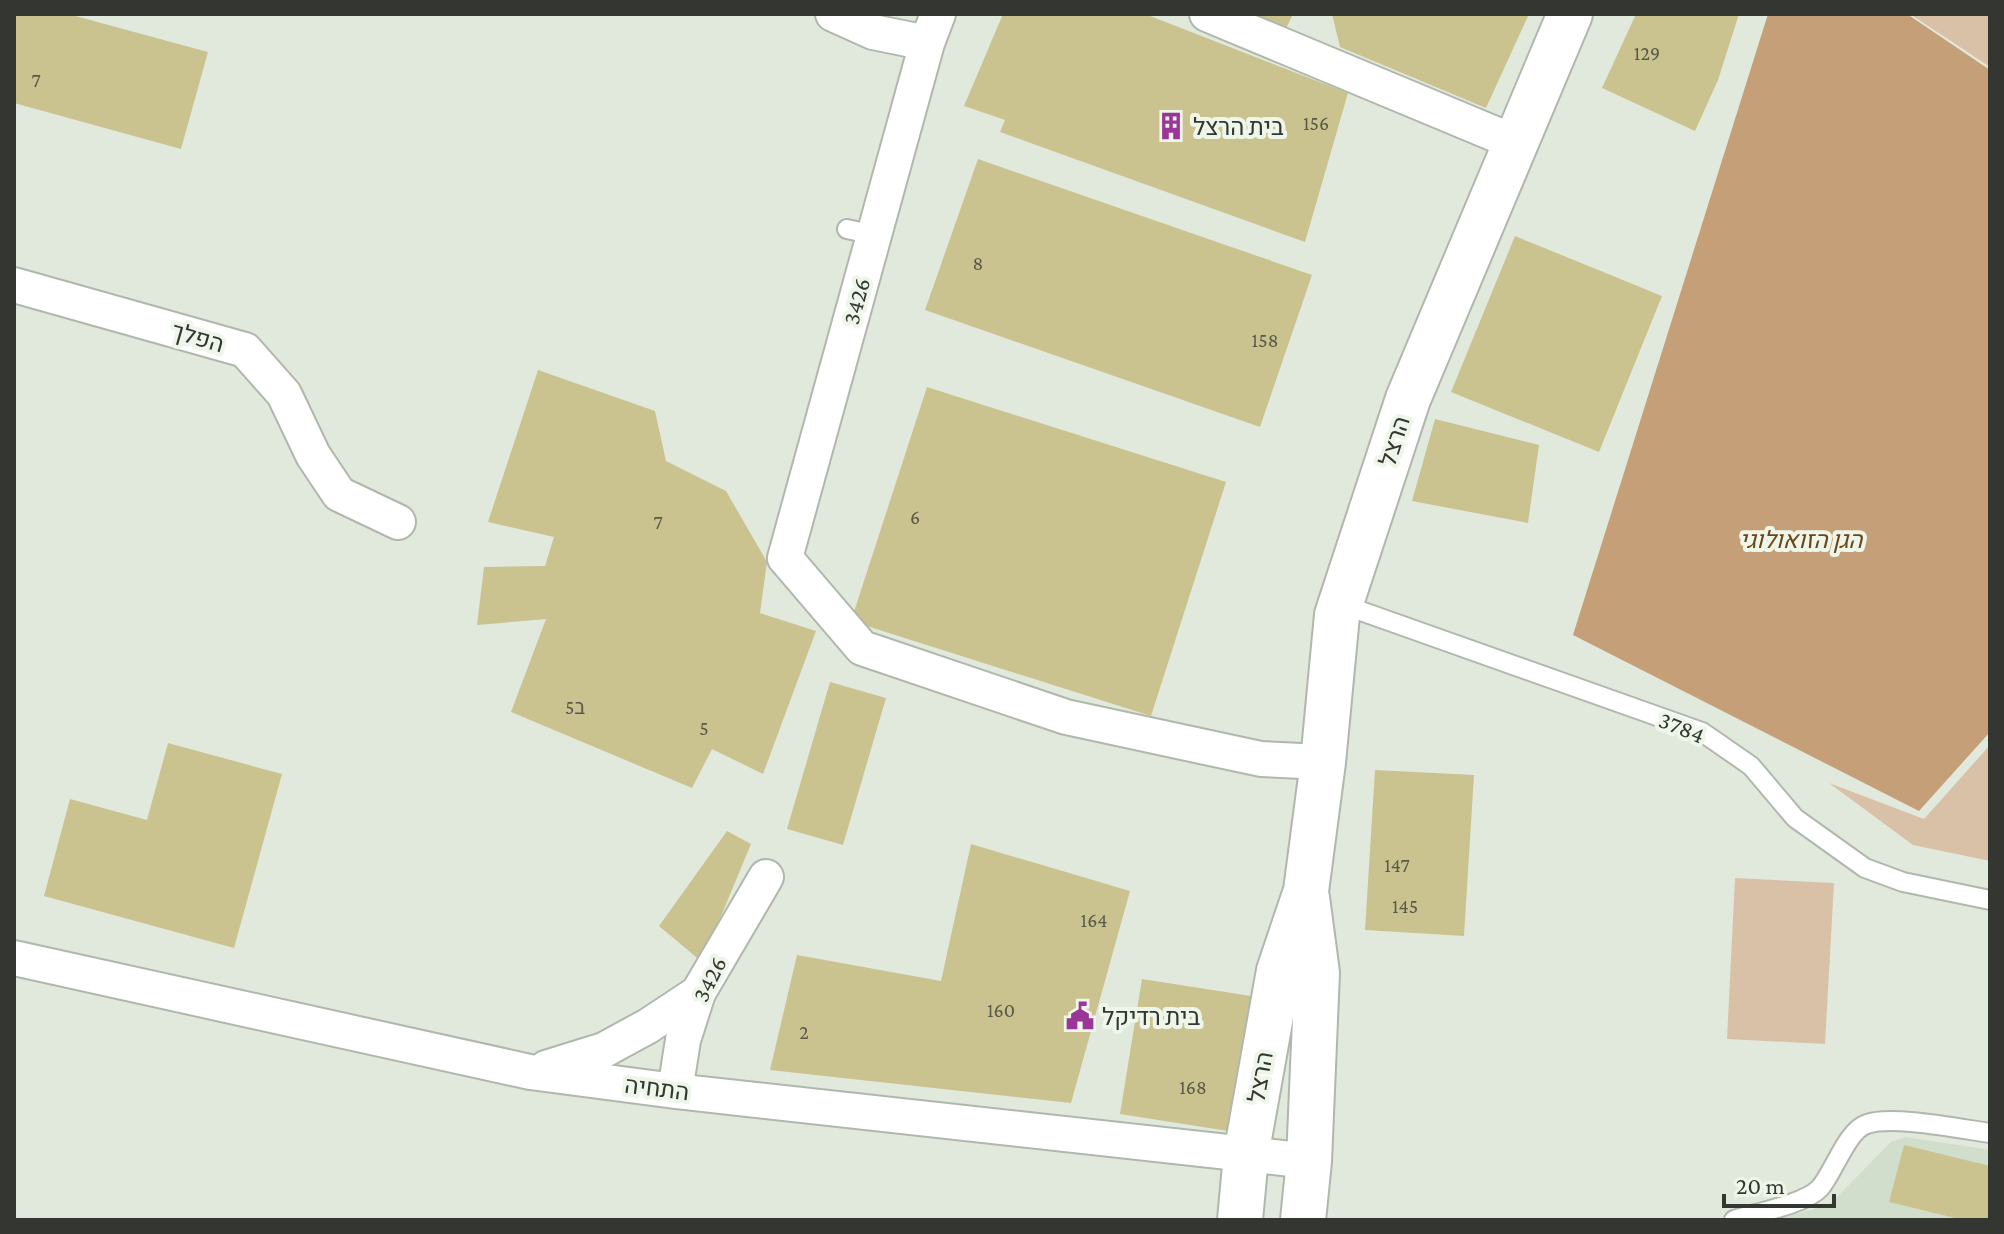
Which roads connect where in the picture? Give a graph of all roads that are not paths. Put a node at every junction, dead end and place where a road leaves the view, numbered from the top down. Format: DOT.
graph roads {
  1 [pos="833,14"];
  2 [pos="1207,14"];
  3 [pos="1570,14"];
  4 [pos="932,28"];
  5 [pos="1514,142"];
  6 [pos="14,285"];
  7 [pos="398,522"];
  8 [pos="1341,604"];
  9 [pos="1323,762"];
  10 [pos="766,877"];
  11 [pos="1306,891"];
  12 [pos="1990,900"];
  13 [pos="14,958"];
  14 [pos="698,993"];
  15 [pos="530,1072"];
  16 [pos="675,1091"];
  17 [pos="1990,1133"];
  18 [pos="1246,1155"];
  19 [pos="1309,1161"];
  20 [pos="1240,1220"];
  21 [pos="1303,1220"];
  22 [pos="1734,1220"];
  1 -- 4 [label="street"];
  2 -- 5 [label="street"];
  3 -- 5 [label="street, הרצל"];
  4 -- 9 [label="street, 3426"];
  5 -- 8 [label="street, הרצל"];
  6 -- 7 [label="street, הפלך"];
  8 -- 9 [label="street, הרצל"];
  8 -- 12 [label="lane, 3784"];
  9 -- 11 [label="street, הרצל"];
  10 -- 14 [label="street, 3426"];
  11 -- 18 [label="street, הרצל"];
  11 -- 19 [label="street, הרצל"];
  13 -- 15 [label="street, התחיה"];
  14 -- 15 [label="street"];
  14 -- 16 [label="street, 3426"];
  15 -- 16 [label="street, התחיה"];
  16 -- 18 [label="street, התחיה"];
  17 -- 22 [label="lane"];
  18 -- 19 [label="street, התחיה"];
  18 -- 20 [label="street, הרצל"];
  19 -- 21 [label="street, הרצל"];
}
